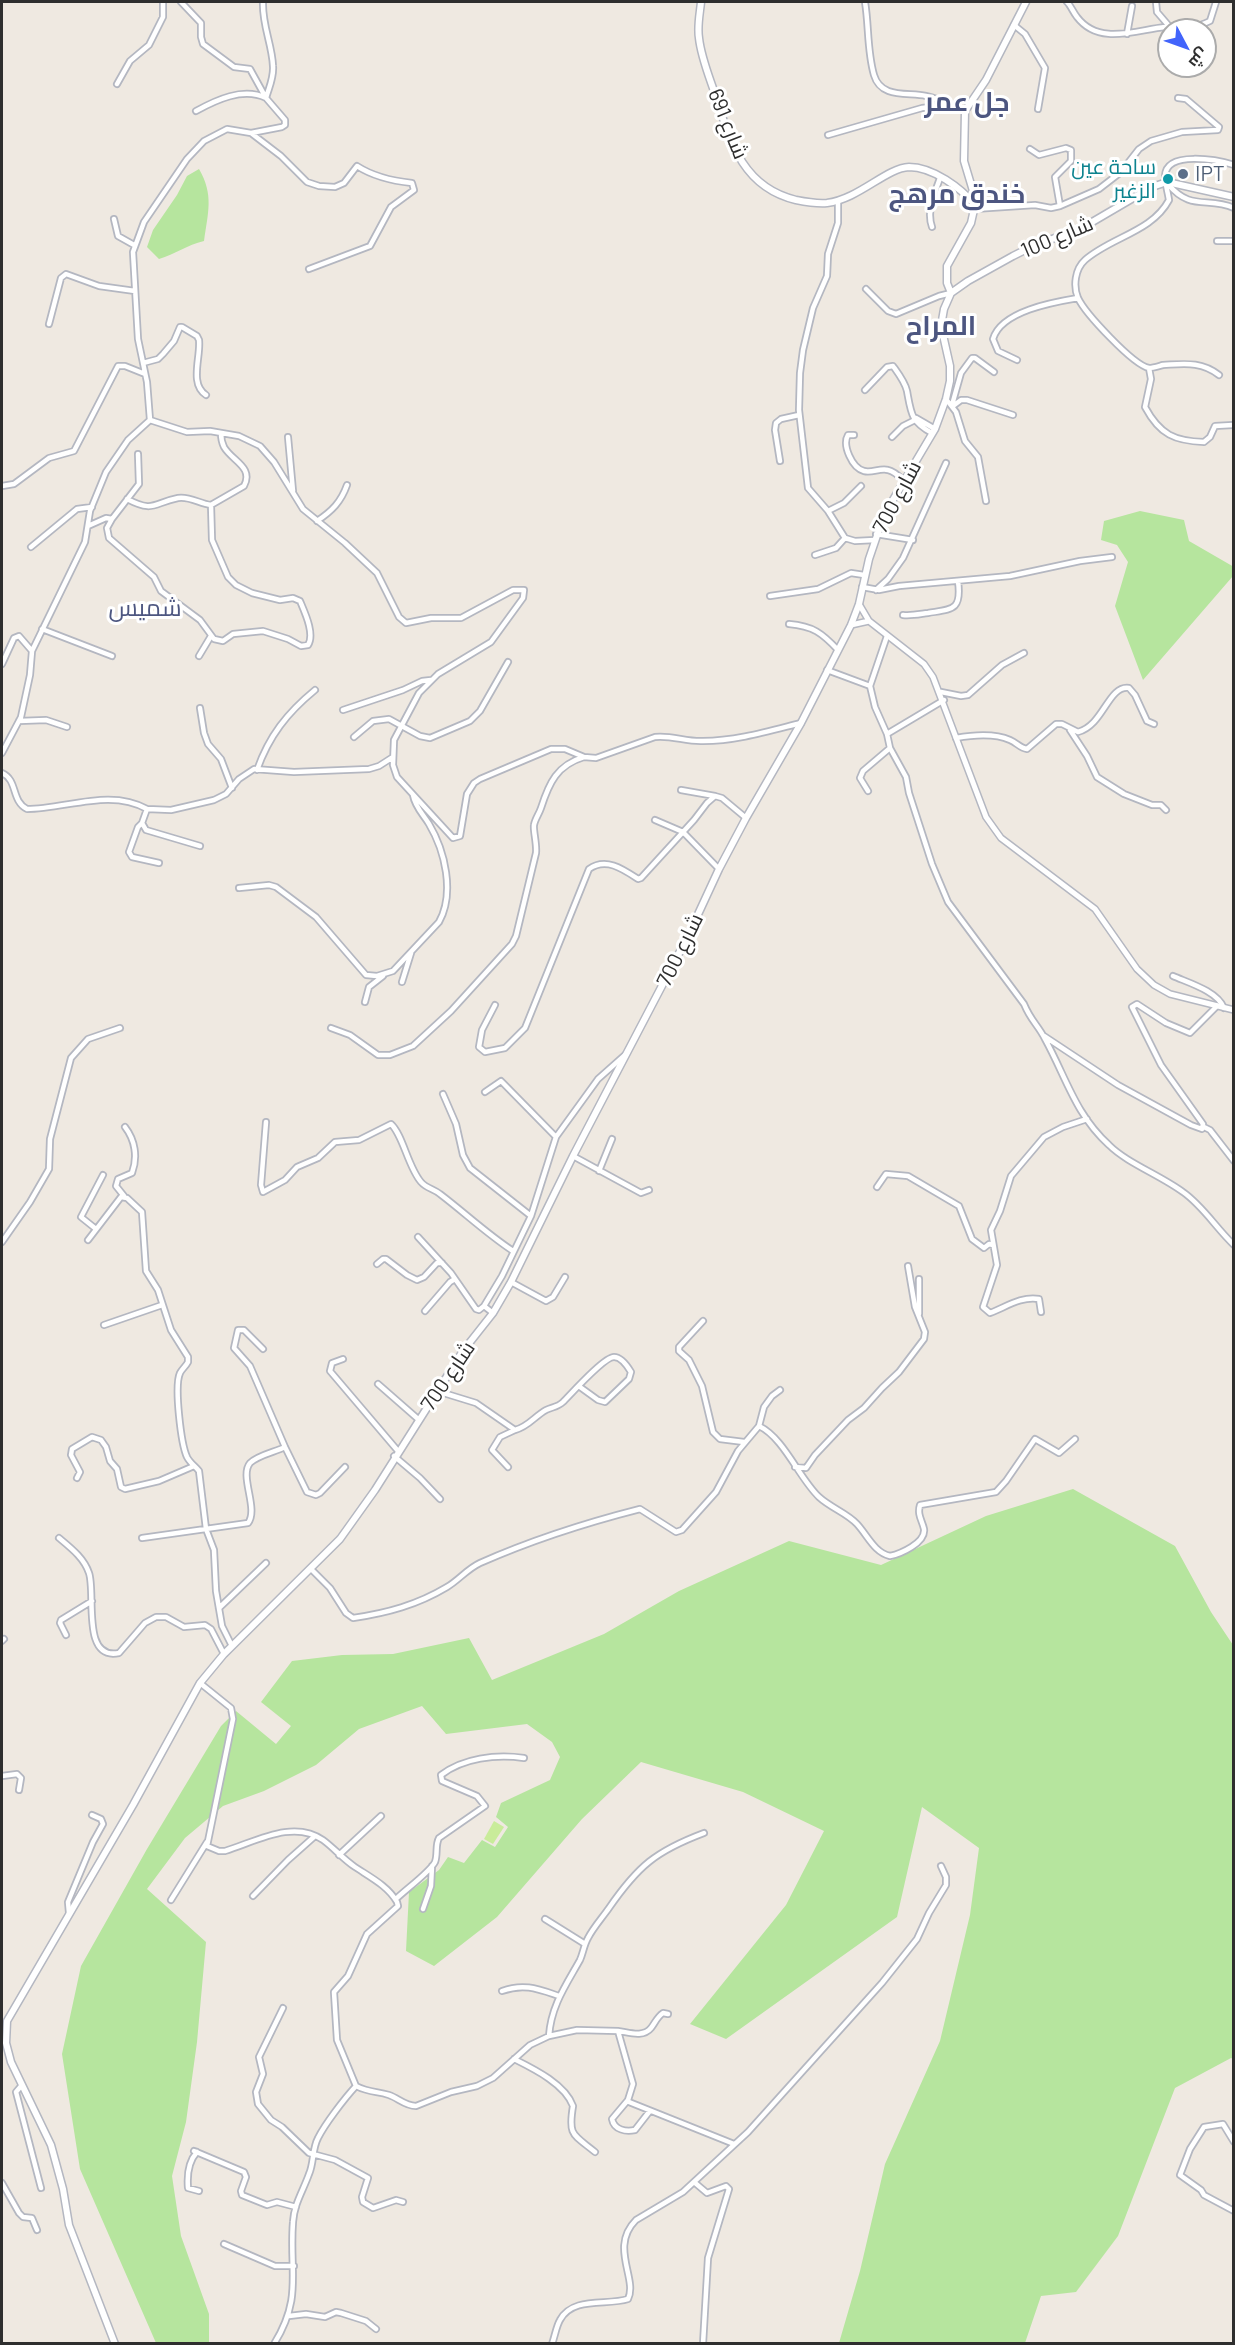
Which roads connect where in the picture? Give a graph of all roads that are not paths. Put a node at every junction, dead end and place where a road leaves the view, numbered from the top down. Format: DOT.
graph roads {
  1 [pos="163,2"];
  2 [pos="182,2"];
  3 [pos="263,2"];
  4 [pos="701,2"];
  5 [pos="865,2"];
  6 [pos="1026,2"];
  7 [pos="1067,2"];
  8 [pos="1156,2"];
  9 [pos="1216,2"];
  10 [pos="1132,6"];
  11 [pos="1162,18"];
  12 [pos="1211,18"];
  13 [pos="1014,25"];
  14 [pos="1157,28"];
  15 [pos="1127,34"];
  16 [pos="117,84"];
  17 [pos="266,98"];
  18 [pos="1178,98"];
  19 [pos="951,105"];
  20 [pos="1038,109"];
  21 [pos="196,111"];
  22 [pos="965,111"];
  23 [pos="251,133"];
  24 [pos="828,135"];
  25 [pos="1030,149"];
  26 [pos="1233,165"];
  27 [pos="940,178"];
  28 [pos="1167,182"];
  29 [pos="1233,197"];
  30 [pos="838,202"];
  31 [pos="1060,206"];
  32 [pos="974,207"];
  33 [pos="1233,208"];
  34 [pos="114,219"];
  35 [pos="933,227"];
  36 [pos="1217,241"];
  37 [pos="1233,241"];
  38 [pos="134,245"];
  39 [pos="309,269"];
  40 [pos="866,289"];
  41 [pos="135,291"];
  42 [pos="951,293"];
  43 [pos="1078,298"];
  44 [pos="49,324"];
  45 [pos="1017,360"];
  46 [pos="143,363"];
  47 [pos="1149,368"];
  48 [pos="994,372"];
  49 [pos="145,374"];
  50 [pos="1219,375"];
  51 [pos="865,390"];
  52 [pos="206,395"];
  53 [pos="946,399"];
  54 [pos="952,405"];
  55 [pos="1013,414"];
  56 [pos="799,415"];
  57 [pos="915,418"];
  58 [pos="150,420"];
  59 [pos="1233,425"];
  60 [pos="934,431"];
  61 [pos="221,433"];
  62 [pos="854,435"];
  63 [pos="288,437"];
  64 [pos="892,437"];
  65 [pos="138,454"];
  66 [pos="780,461"];
  67 [pos="946,464"];
  68 [pos="904,481"];
  69 [pos="347,485"];
  70 [pos="2,486"];
  71 [pos="861,486"];
  72 [pos="293,494"];
  73 [pos="127,499"];
  74 [pos="986,501"];
  75 [pos="210,505"];
  76 [pos="92,507"];
  77 [pos="828,511"];
  78 [pos="112,519"];
  79 [pos="317,521"];
  80 [pos="88,525"];
  81 [pos="875,537"];
  82 [pos="845,538"];
  83 [pos="913,540"];
  84 [pos="31,547"];
  85 [pos="815,555"];
  86 [pos="1112,557"];
  87 [pos="864,575"];
  88 [pos="958,581"];
  89 [pos="862,587"];
  90 [pos="876,590"];
  91 [pos="770,596"];
  92 [pos="859,604"];
  93 [pos="903,615"];
  94 [pos="869,621"];
  95 [pos="789,624"];
  96 [pos="851,625"];
  97 [pos="42,630"];
  98 [pos="211,636"];
  99 [pos="887,636"];
  100 [pos="838,650"];
  101 [pos="32,651"];
  102 [pos="1024,653"];
  103 [pos="112,656"];
  104 [pos="199,656"];
  105 [pos="508,662"];
  106 [pos="2,664"];
  107 [pos="827,670"];
  108 [pos="431,680"];
  109 [pos="870,686"];
  110 [pos="315,690"];
  111 [pos="941,692"];
  112 [pos="944,700"];
  113 [pos="200,708"];
  114 [pos="343,711"];
  115 [pos="20,721"];
  116 [pos="801,723"];
  117 [pos="1154,724"];
  118 [pos="67,727"];
  119 [pos="401,727"];
  120 [pos="1068,728"];
  121 [pos="887,734"];
  122 [pos="354,737"];
  123 [pos="956,738"];
  124 [pos="890,748"];
  125 [pos="2,753"];
  126 [pos="393,757"];
  127 [pos="584,757"];
  128 [pos="257,770"];
  129 [pos="2,773"];
  130 [pos="232,788"];
  131 [pos="681,790"];
  132 [pos="868,791"];
  133 [pos="413,795"];
  134 [pos="715,796"];
  135 [pos="147,809"];
  136 [pos="1166,810"];
  137 [pos="746,818"];
  138 [pos="655,820"];
  139 [pos="142,823"];
  140 [pos="683,832"];
  141 [pos="200,846"];
  142 [pos="159,863"];
  143 [pos="719,869"];
  144 [pos="239,888"];
  145 [pos="412,950"];
  146 [pos="387,973"];
  147 [pos="1173,976"];
  148 [pos="402,982"];
  149 [pos="365,1002"];
  150 [pos="495,1005"];
  151 [pos="1221,1007"];
  152 [pos="1233,1010"];
  153 [pos="120,1028"];
  154 [pos="331,1028"];
  155 [pos="1044,1036"];
  156 [pos="629,1051"];
  157 [pos="485,1092"];
  158 [pos="443,1094"];
  159 [pos="1087,1119"];
  160 [pos="266,1122"];
  161 [pos="125,1127"];
  162 [pos="1204,1127"];
  163 [pos="556,1137"];
  164 [pos="612,1139"];
  165 [pos="573,1156"];
  166 [pos="1233,1161"];
  167 [pos="599,1171"];
  168 [pos="103,1175"];
  169 [pos="877,1187"];
  170 [pos="649,1190"];
  171 [pos="124,1196"];
  172 [pos="531,1216"];
  173 [pos="96,1229"];
  174 [pos="418,1237"];
  175 [pos="88,1240"];
  176 [pos="2,1242"];
  177 [pos="993,1245"];
  178 [pos="1233,1245"];
  179 [pos="513,1251"];
  180 [pos="442,1263"];
  181 [pos="377,1264"];
  182 [pos="908,1266"];
  183 [pos="565,1277"];
  184 [pos="455,1279"];
  185 [pos="919,1280"];
  186 [pos="511,1282"];
  187 [pos="162,1305"];
  188 [pos="483,1306"];
  189 [pos="425,1311"];
  190 [pos="1041,1312"];
  191 [pos="493,1313"];
  192 [pos="919,1314"];
  193 [pos="703,1321"];
  194 [pos="104,1325"];
  195 [pos="263,1349"];
  196 [pos="343,1359"];
  197 [pos="378,1384"];
  198 [pos="580,1387"];
  199 [pos="780,1390"];
  200 [pos="437,1391"];
  201 [pos="418,1419"];
  202 [pos="759,1426"];
  203 [pos="515,1430"];
  204 [pos="1076,1439"];
  205 [pos="744,1442"];
  206 [pos="285,1448"];
  207 [pos="396,1454"];
  208 [pos="194,1466"];
  209 [pos="345,1467"];
  210 [pos="508,1467"];
  211 [pos="795,1467"];
  212 [pos="77,1478"];
  213 [pos="440,1499"];
  214 [pos="206,1529"];
  215 [pos="59,1538"];
  216 [pos="142,1538"];
  217 [pos="266,1563"];
  218 [pos="311,1569"];
  219 [pos="92,1602"];
  220 [pos="219,1608"];
  221 [pos="66,1635"];
  222 [pos="232,1646"];
  223 [pos="224,1654"];
  224 [pos="200,1683"];
  225 [pos="524,1758"];
  226 [pos="2,1776"];
  227 [pos="19,1790"];
  228 [pos="92,1815"];
  229 [pos="381,1816"];
  230 [pos="704,1833"];
  231 [pos="315,1836"];
  232 [pos="207,1842"];
  233 [pos="339,1855"];
  234 [pos="432,1866"];
  235 [pos="941,1866"];
  236 [pos="253,1896"];
  237 [pos="396,1899"];
  238 [pos="171,1900"];
  239 [pos="423,1909"];
  240 [pos="69,1913"];
  241 [pos="545,1919"];
  242 [pos="585,1944"];
  243 [pos="502,1991"];
  244 [pos="559,1996"];
  245 [pos="282,2007"];
  246 [pos="668,2014"];
  247 [pos="4,2023"];
  248 [pos="618,2031"];
  249 [pos="2,2036"];
  250 [pos="549,2036"];
  251 [pos="6,2043"];
  252 [pos="514,2059"];
  253 [pos="22,2085"];
  254 [pos="356,2086"];
  255 [pos="628,2100"];
  256 [pos="649,2112"];
  257 [pos="1233,2142"];
  258 [pos="734,2144"];
  259 [pos="595,2152"];
  260 [pos="315,2155"];
  261 [pos="694,2182"];
  262 [pos="2,2183"];
  263 [pos="40,2188"];
  264 [pos="199,2191"];
  265 [pos="403,2202"];
  266 [pos="296,2207"];
  267 [pos="1233,2211"];
  268 [pos="37,2230"];
  269 [pos="224,2244"];
  270 [pos="294,2266"];
  271 [pos="289,2316"];
  272 [pos="376,2329"];
  273 [pos="114,2343"];
  274 [pos="274,2343"];
  275 [pos="552,2343"];
  276 [pos="703,2343"];
  1 -- 16 [label="street"];
  2 -- 17 [label="street"];
  3 -- 17 [label="street"];
  4 -- 30 [label="main road, شارع 691"];
  5 -- 19 [label="street"];
  6 -- 13 [label="main road"];
  7 -- 15 [label="street"];
  8 -- 11 [label="street"];
  9 -- 12 [label="street"];
  10 -- 15 [label="street"];
  13 -- 20 [label="street"];
  13 -- 22 [label="main road"];
  14 -- 15 [label="street"];
  17 -- 21 [label="street"];
  17 -- 23 [label="street"];
  18 -- 31 [label="street"];
  19 -- 22 [label="street"];
  19 -- 24 [label="street"];
  22 -- 32 [label="main road"];
  23 -- 38 [label="street"];
  23 -- 39 [label="street"];
  25 -- 31 [label="street"];
  26 -- 28 [label="street"];
  27 -- 30 [label="main road, شارع 691"];
  27 -- 32 [label="main road, شارع 691"];
  27 -- 35 [label="street"];
  28 -- 29 [label="main road"];
  28 -- 33 [label="street"];
  28 -- 42 [label="main road, شارع 100"];
  28 -- 43 [label="street"];
  30 -- 56 [label="street"];
  31 -- 32 [label="street"];
  32 -- 42 [label="main road"];
  34 -- 38 [label="street"];
  36 -- 37 [label="street"];
  38 -- 41 [label="street"];
  40 -- 42 [label="street"];
  41 -- 44 [label="street"];
  41 -- 46 [label="street"];
  42 -- 53 [label="main road, شارع 700"];
  43 -- 45 [label="street"];
  43 -- 47 [label="street"];
  46 -- 49 [label="street"];
  46 -- 52 [label="street"];
  47 -- 50 [label="street"];
  47 -- 59 [label="street"];
  48 -- 54 [label="street"];
  49 -- 58 [label="street"];
  49 -- 70 [label="street"];
  51 -- 57 [label="street"];
  53 -- 54 [label="street"];
  53 -- 60 [label="main road, شارع 700"];
  54 -- 55 [label="street"];
  54 -- 74 [label="street"];
  56 -- 66 [label="street"];
  56 -- 77 [label="street"];
  57 -- 60 [label="street"];
  57 -- 64 [label="street"];
  58 -- 61 [label="street"];
  58 -- 76 [label="street"];
  60 -- 68 [label="main road, شارع 700"];
  61 -- 72 [label="street"];
  61 -- 75 [label="street"];
  62 -- 68 [label="street"];
  63 -- 72 [label="street"];
  65 -- 73 [label="street"];
  67 -- 83 [label="street"];
  68 -- 81 [label="main road, شارع 700"];
  69 -- 79 [label="street"];
  71 -- 77 [label="street"];
  72 -- 79 [label="street"];
  73 -- 75 [label="street"];
  73 -- 78 [label="street"];
  75 -- 98 [label="street"];
  76 -- 80 [label="street"];
  76 -- 84 [label="street"];
  77 -- 82 [label="street"];
  78 -- 80 [label="street"];
  78 -- 98 [label="street"];
  79 -- 108 [label="street"];
  80 -- 97 [label="street"];
  81 -- 82 [label="street"];
  81 -- 83 [label="street"];
  81 -- 87 [label="main road, شارع 700"];
  82 -- 85 [label="street"];
  83 -- 90 [label="street"];
  86 -- 88 [label="street"];
  87 -- 89 [label="main road, شارع 700"];
  87 -- 91 [label="street"];
  88 -- 90 [label="street"];
  88 -- 93 [label="street"];
  89 -- 90 [label="street"];
  89 -- 92 [label="main road, شارع 700"];
  92 -- 94 [label="street"];
  92 -- 96 [label="main road, شارع 700"];
  94 -- 96 [label="street"];
  94 -- 99 [label="street"];
  95 -- 100 [label="street"];
  96 -- 100 [label="main road, شارع 700"];
  97 -- 101 [label="street"];
  97 -- 103 [label="street"];
  98 -- 104 [label="street"];
  99 -- 109 [label="street"];
  99 -- 111 [label="street"];
  100 -- 107 [label="main road, شارع 700"];
  101 -- 106 [label="street"];
  101 -- 115 [label="street"];
  102 -- 111 [label="street"];
  105 -- 119 [label="street"];
  107 -- 109 [label="street"];
  107 -- 116 [label="main road, شارع 700"];
  108 -- 114 [label="street"];
  108 -- 119 [label="street"];
  109 -- 121 [label="street"];
  110 -- 128 [label="street"];
  111 -- 112 [label="street"];
  112 -- 121 [label="street"];
  112 -- 123 [label="street"];
  113 -- 130 [label="street"];
  115 -- 118 [label="street"];
  115 -- 125 [label="street"];
  116 -- 127 [label="street"];
  116 -- 137 [label="main road, شارع 700"];
  117 -- 120 [label="street"];
  119 -- 122 [label="street"];
  119 -- 126 [label="street"];
  120 -- 123 [label="street"];
  120 -- 136 [label="street"];
  121 -- 124 [label="street"];
  123 -- 151 [label="street"];
  124 -- 132 [label="street"];
  124 -- 155 [label="street"];
  126 -- 128 [label="street"];
  126 -- 133 [label="street"];
  127 -- 133 [label="street"];
  127 -- 154 [label="street"];
  128 -- 130 [label="street"];
  129 -- 135 [label="street"];
  130 -- 135 [label="street"];
  131 -- 134 [label="street"];
  133 -- 145 [label="street"];
  134 -- 137 [label="street"];
  134 -- 140 [label="street"];
  135 -- 139 [label="street"];
  137 -- 143 [label="main road, شارع 700"];
  138 -- 140 [label="street"];
  139 -- 141 [label="street"];
  139 -- 142 [label="street"];
  140 -- 143 [label="street"];
  140 -- 150 [label="street"];
  143 -- 156 [label="main road, شارع 700"];
  144 -- 146 [label="street"];
  145 -- 146 [label="street"];
  145 -- 148 [label="street"];
  146 -- 149 [label="street"];
  147 -- 151 [label="street"];
  151 -- 152 [label="street"];
  151 -- 162 [label="street"];
  153 -- 176 [label="street"];
  155 -- 159 [label="street"];
  155 -- 162 [label="street"];
  156 -- 163 [label="street"];
  156 -- 165 [label="main road, شارع 700"];
  157 -- 163 [label="street"];
  158 -- 172 [label="street"];
  159 -- 177 [label="street"];
  159 -- 178 [label="street"];
  160 -- 179 [label="street"];
  161 -- 171 [label="street"];
  162 -- 166 [label="street"];
  163 -- 172 [label="street"];
  164 -- 167 [label="street"];
  165 -- 167 [label="street"];
  165 -- 186 [label="main road, شارع 700"];
  167 -- 170 [label="street"];
  168 -- 173 [label="street"];
  169 -- 177 [label="street"];
  171 -- 173 [label="street"];
  171 -- 187 [label="street"];
  172 -- 179 [label="street"];
  173 -- 175 [label="street"];
  174 -- 180 [label="street"];
  177 -- 190 [label="street"];
  179 -- 188 [label="street"];
  180 -- 181 [label="street"];
  180 -- 184 [label="street"];
  182 -- 192 [label="street"];
  183 -- 186 [label="street"];
  184 -- 188 [label="street"];
  184 -- 189 [label="street"];
  185 -- 192 [label="street"];
  186 -- 191 [label="main road, شارع 700"];
  187 -- 194 [label="street"];
  187 -- 208 [label="street"];
  188 -- 191 [label="street"];
  191 -- 200 [label="main road, شارع 700"];
  192 -- 211 [label="street"];
  193 -- 205 [label="street"];
  195 -- 206 [label="street"];
  196 -- 207 [label="street"];
  197 -- 201 [label="street"];
  198 -- 198 [label="street"];
  198 -- 203 [label="street"];
  199 -- 202 [label="street"];
  200 -- 201 [label="main road, شارع 700"];
  200 -- 203 [label="street"];
  201 -- 207 [label="main road, شارع 700"];
  202 -- 205 [label="street"];
  202 -- 211 [label="street"];
  203 -- 210 [label="street"];
  204 -- 211 [label="street"];
  205 -- 218 [label="street"];
  206 -- 209 [label="street"];
  206 -- 214 [label="street"];
  207 -- 213 [label="street"];
  207 -- 218 [label="main road, شارع 700"];
  208 -- 212 [label="street"];
  208 -- 214 [label="street"];
  214 -- 216 [label="street"];
  214 -- 220 [label="street"];
  215 -- 219 [label="street"];
  217 -- 220 [label="street"];
  218 -- 222 [label="main road, شارع 700"];
  219 -- 221 [label="street"];
  219 -- 223 [label="street"];
  220 -- 222 [label="street"];
  222 -- 223 [label="main road, شارع 700"];
  223 -- 224 [label="main road, شارع 700"];
  224 -- 232 [label="street"];
  224 -- 240 [label="main road, شارع 700"];
  225 -- 234 [label="street"];
  226 -- 227 [label="street"];
  228 -- 240 [label="street"];
  229 -- 233 [label="street"];
  230 -- 242 [label="street"];
  231 -- 232 [label="street"];
  231 -- 233 [label="street"];
  231 -- 236 [label="street"];
  232 -- 238 [label="street"];
  233 -- 237 [label="street"];
  234 -- 237 [label="street"];
  234 -- 239 [label="street"];
  235 -- 258 [label="street"];
  237 -- 254 [label="street"];
  240 -- 247 [label="main road, شارع 700"];
  241 -- 242 [label="street"];
  242 -- 244 [label="street"];
  243 -- 244 [label="street"];
  244 -- 250 [label="street"];
  245 -- 260 [label="street"];
  246 -- 248 [label="street"];
  247 -- 251 [label="main road"];
  248 -- 250 [label="street"];
  248 -- 255 [label="street"];
  249 -- 251 [label="street"];
  250 -- 252 [label="street"];
  251 -- 253 [label="main road"];
  252 -- 254 [label="street"];
  252 -- 259 [label="street"];
  253 -- 263 [label="street"];
  253 -- 273 [label="main road"];
  254 -- 260 [label="street"];
  255 -- 256 [label="street"];
  255 -- 256 [label="street"];
  256 -- 258 [label="street"];
  257 -- 267 [label="street"];
  258 -- 261 [label="street"];
  260 -- 265 [label="street"];
  260 -- 266 [label="street"];
  261 -- 275 [label="street"];
  261 -- 276 [label="street"];
  262 -- 268 [label="street"];
  264 -- 266 [label="street"];
  266 -- 270 [label="street"];
  269 -- 270 [label="street"];
  270 -- 271 [label="street"];
  271 -- 272 [label="street"];
  271 -- 274 [label="street"];
}
